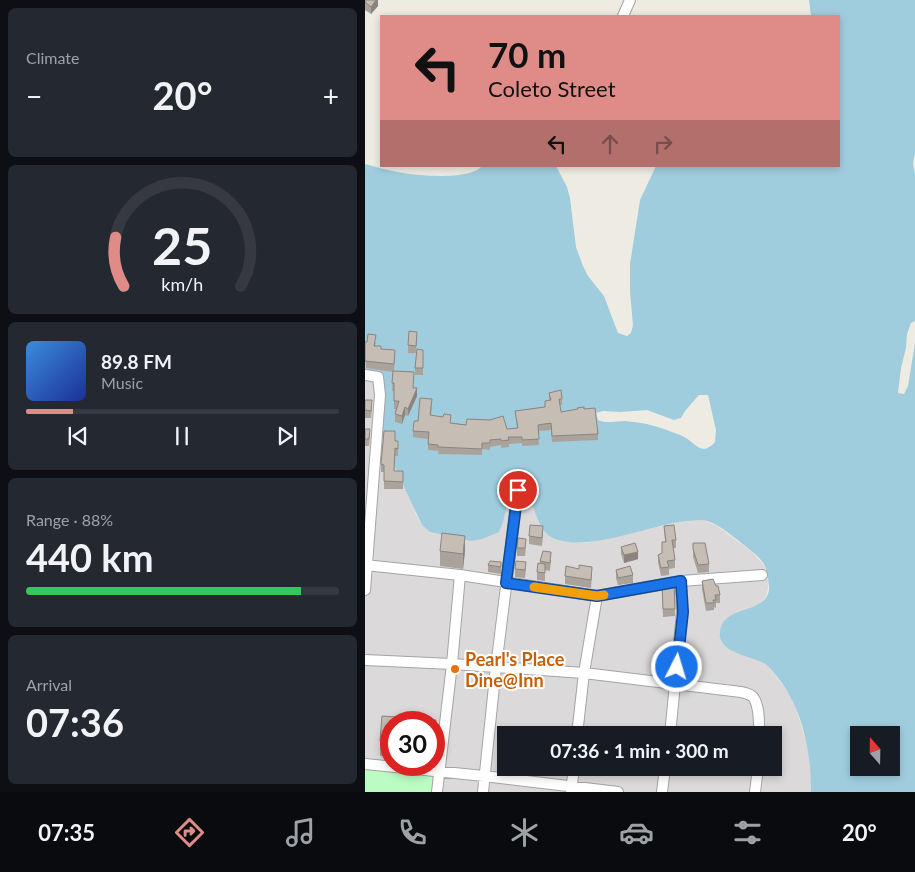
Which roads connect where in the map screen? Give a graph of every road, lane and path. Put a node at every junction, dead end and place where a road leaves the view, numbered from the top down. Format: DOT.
graph roads {
  1 [pos="630,0"];
  2 [pos="623,15"];
  3 [pos="365,375"];
  4 [pos="370,452"];
  5 [pos="518,490"];
  6 [pos="366,565"];
  7 [pos="460,575"];
  8 [pos="762,575"];
  9 [pos="681,581"];
  10 [pos="506,583"];
  11 [pos="365,590"];
  12 [pos="597,596"];
  13 [pos="365,660"];
  14 [pos="452,664"];
  15 [pos="496,667"];
  16 [pos="584,673"];
  17 [pos="676,685"];
  18 [pos="445,722"];
  19 [pos="578,726"];
  20 [pos="671,726"];
  21 [pos="758,726"];
  22 [pos="365,764"];
  23 [pos="380,765"];
  24 [pos="445,772"];
  25 [pos="439,776"];
  26 [pos="484,776"];
  27 [pos="573,776"];
  28 [pos="664,776"];
  29 [pos="757,776"];
  30 [pos="572,789"];
  31 [pos="437,792"];
  32 [pos="483,792"];
  33 [pos="618,792"];
  34 [pos="662,792"];
  35 [pos="755,792"];
  1 -- 2 [label="street"];
  3 -- 4 [label="street"];
  4 -- 6 [label="street"];
  5 -- 10 [label="street"];
  6 -- 7 [label="street"];
  6 -- 11 [label="street"];
  7 -- 10 [label="street"];
  7 -- 14 [label="street"];
  8 -- 9 [label="street"];
  9 -- 12 [label="street"];
  9 -- 17 [label="street"];
  10 -- 12 [label="street"];
  10 -- 15 [label="street"];
  12 -- 16 [label="street"];
  13 -- 14 [label="street"];
  14 -- 15 [label="street"];
  14 -- 18 [label="street"];
  15 -- 16 [label="street"];
  15 -- 26 [label="street"];
  16 -- 17 [label="street"];
  16 -- 19 [label="street"];
  17 -- 20 [label="street"];
  17 -- 21 [label="street"];
  22 -- 23 [label="street"];
  24 -- 26 [label="street"];
  25 -- 31 [label="street"];
  26 -- 30 [label="street"];
  26 -- 32 [label="street"];
  27 -- 30 [label="street"];
  28 -- 34 [label="street"];
  29 -- 35 [label="street"];
  30 -- 33 [label="street"];
}
